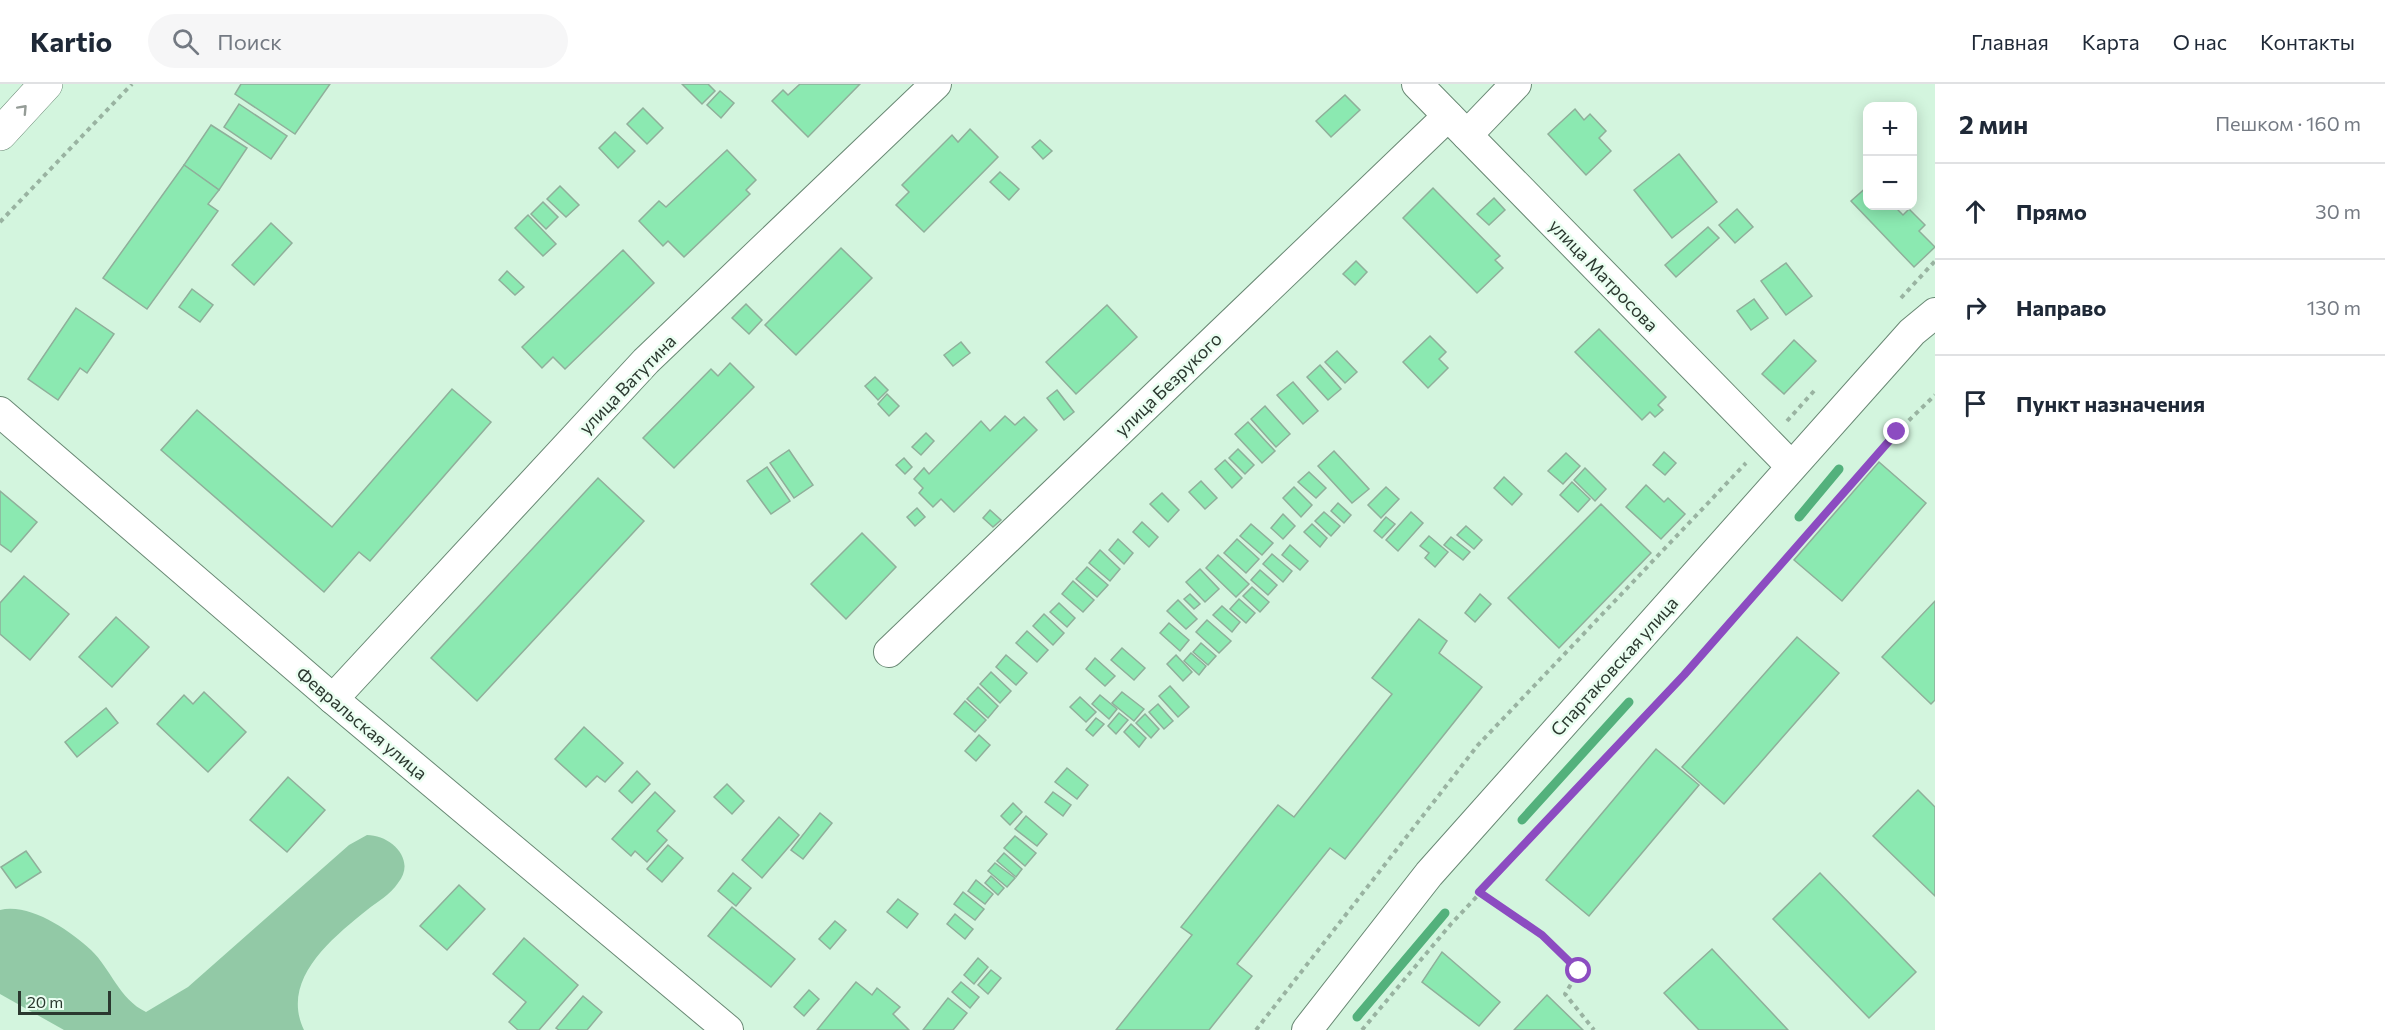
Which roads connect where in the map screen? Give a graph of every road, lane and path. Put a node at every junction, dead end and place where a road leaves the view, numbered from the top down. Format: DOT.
graph roads {
  1 [pos="46,84"];
  2 [pos="132,84"];
  3 [pos="936,84"];
  4 [pos="1418,84"];
  5 [pos="1516,84"];
  6 [pos="1457,126"];
  7 [pos="0,134"];
  8 [pos="0,222"];
  9 [pos="1935,314"];
  10 [pos="1935,395"];
  11 [pos="0,412"];
  12 [pos="1767,441"];
  13 [pos="1791,466"];
  14 [pos="889,652"];
  15 [pos="333,699"];
  16 [pos="1479,892"];
  17 [pos="728,1030"];
  18 [pos="1256,1030"];
  19 [pos="1307,1030"];
  20 [pos="1362,1030"];
  21 [pos="1594,1030"];
  7 -- 1 [label="highway, one-way"];
  2 -- 8 [label="path"];
  3 -- 15 [label="street, улица Ватутина"];
  4 -- 6 [label="street, улица Матросова"];
  5 -- 6 [label="street"];
  6 -- 12 [label="street, улица Матросова"];
  6 -- 14 [label="street, улица Безрукого"];
  9 -- 13 [label="street, Спартаковская улица"];
  10 -- 16 [label="path"];
  11 -- 15 [label="street, Февральская улица"];
  12 -- 13 [label="street, улица Матросова"];
  12 -- 18 [label="path"];
  13 -- 19 [label="street, Спартаковская улица"];
  15 -- 17 [label="street, Февральская улица"];
  16 -- 20 [label="path"];
  16 -- 21 [label="path"];
}
